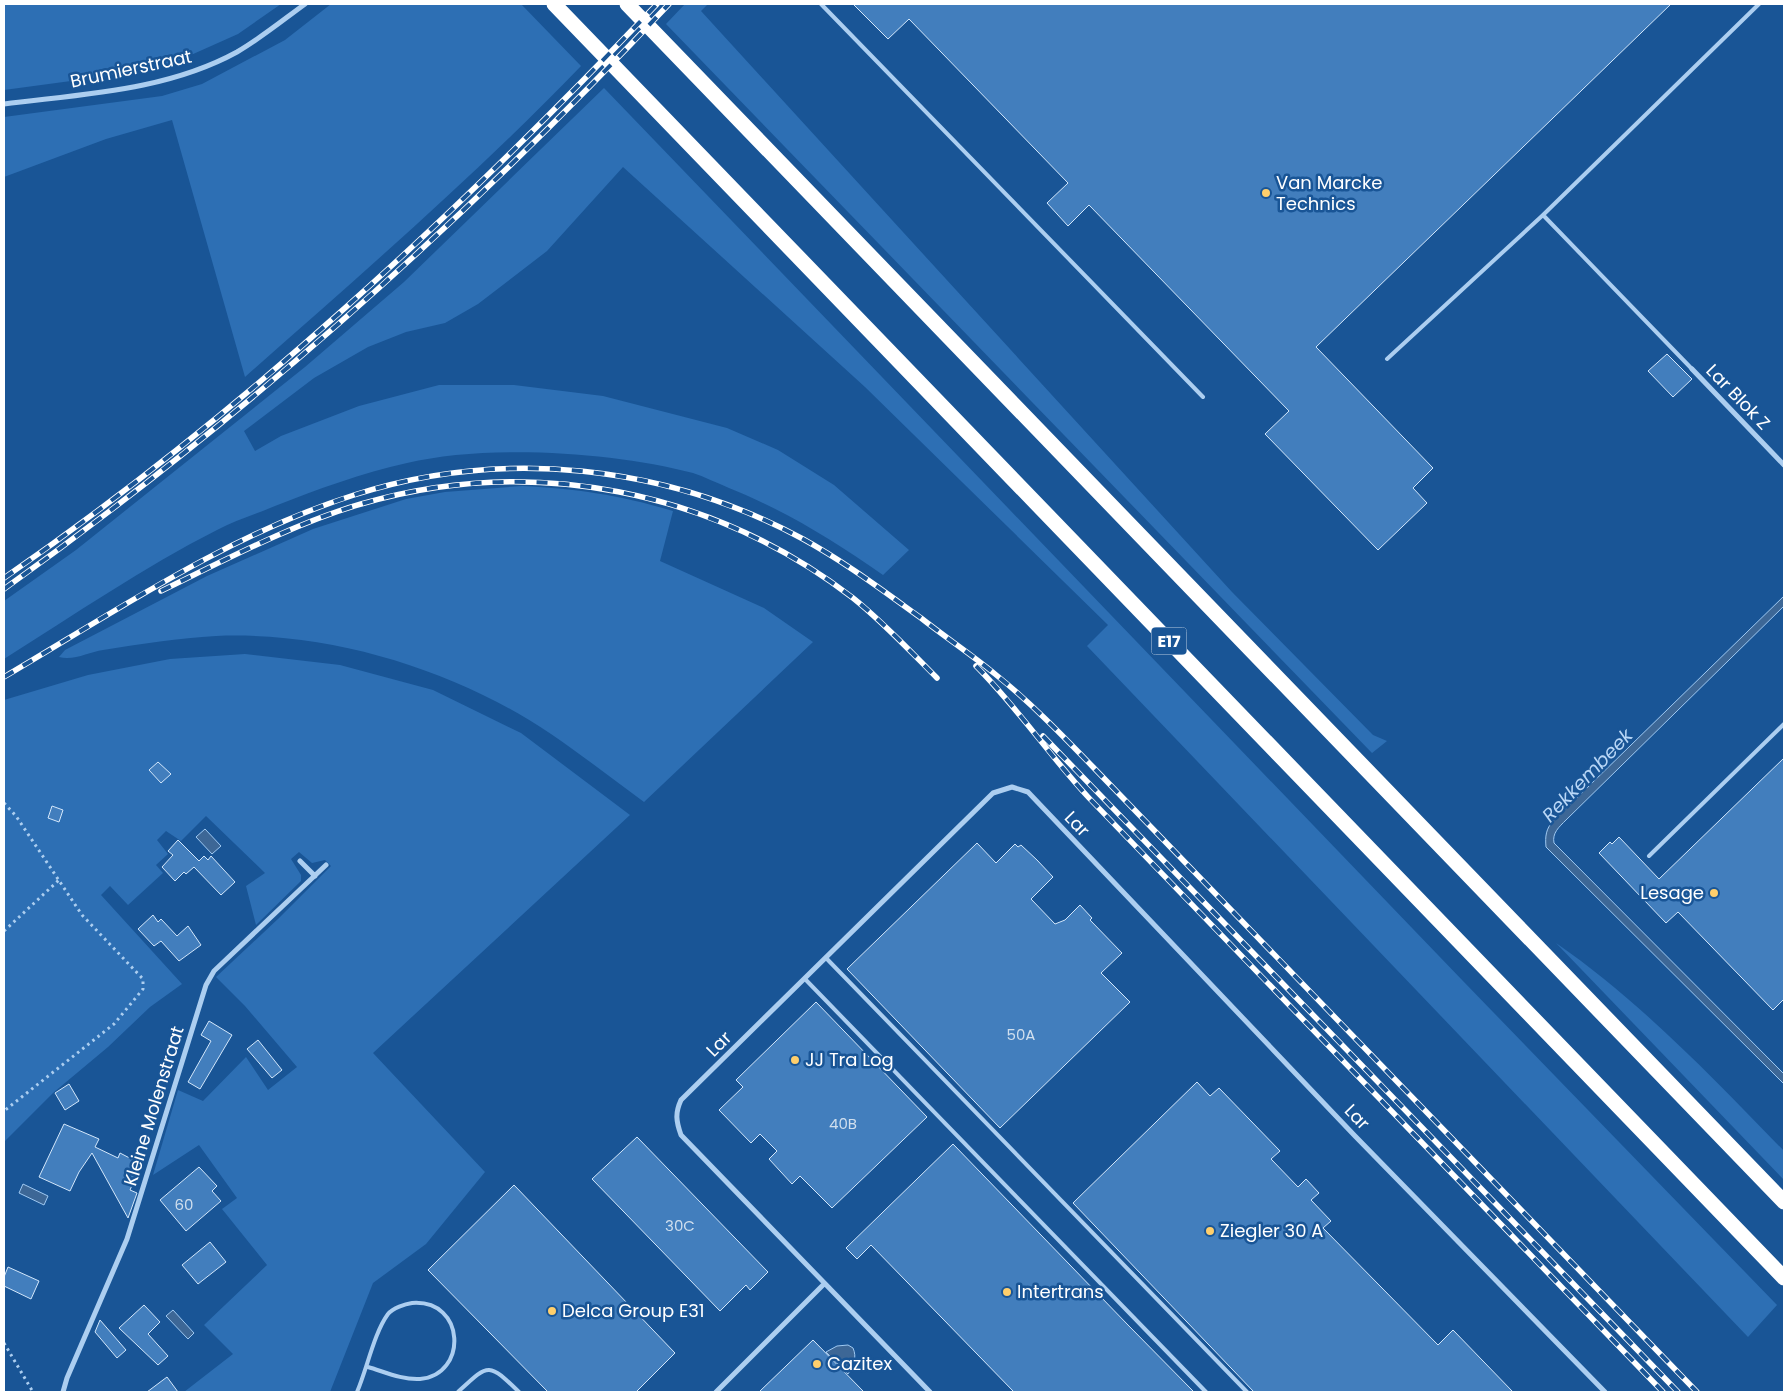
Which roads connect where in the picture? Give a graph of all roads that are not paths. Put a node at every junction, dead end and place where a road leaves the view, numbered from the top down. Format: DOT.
graph roads {
  1 [pos="305,4"];
  2 [pos="554,4"];
  3 [pos="627,4"];
  4 [pos="821,4"];
  5 [pos="1759,4"];
  6 [pos="4,104"];
  7 [pos="1543,215"];
  8 [pos="1387,359"];
  9 [pos="1692,369"];
  10 [pos="1203,397"];
  11 [pos="1784,465"];
  12 [pos="1784,724"];
  13 [pos="1649,856"];
  14 [pos="300,861"];
  15 [pos="326,865"];
  16 [pos="315,876"];
  17 [pos="827,959"];
  18 [pos="805,979"];
  19 [pos="1784,1202"];
  20 [pos="1784,1278"];
  21 [pos="824,1284"];
  22 [pos="368,1367"];
  23 [pos="63,1392"];
  24 [pos="357,1392"];
  25 [pos="458,1392"];
  26 [pos="518,1392"];
  27 [pos="716,1392"];
  28 [pos="930,1392"];
  29 [pos="1206,1392"];
  30 [pos="1246,1392"];
  31 [pos="1605,1392"];
  1 -- 6 [label="street, Brumierstraat"];
  2 -- 20 [label="highway, E17"];
  3 -- 19 [label="highway"];
  4 -- 10 [label="lane"];
  5 -- 7 [label="lane"];
  7 -- 8 [label="lane"];
  7 -- 9 [label="lane"];
  9 -- 11 [label="street, Lar Blok Z"];
  12 -- 13 [label="lane"];
  14 -- 16 [label="street"];
  15 -- 16 [label="street, Kleine Molenstraat"];
  16 -- 23 [label="street, Kleine Molenstraat"];
  17 -- 18 [label="street, Lar"];
  17 -- 30 [label="lane"];
  17 -- 31 [label="street, Lar"];
  18 -- 21 [label="street, Lar"];
  18 -- 29 [label="lane"];
  21 -- 27 [label="street"];
  21 -- 28 [label="street, Lar"];
  22 -- 22 [label="lane"];
  22 -- 24 [label="lane"];
  25 -- 26 [label="lane"];
}
